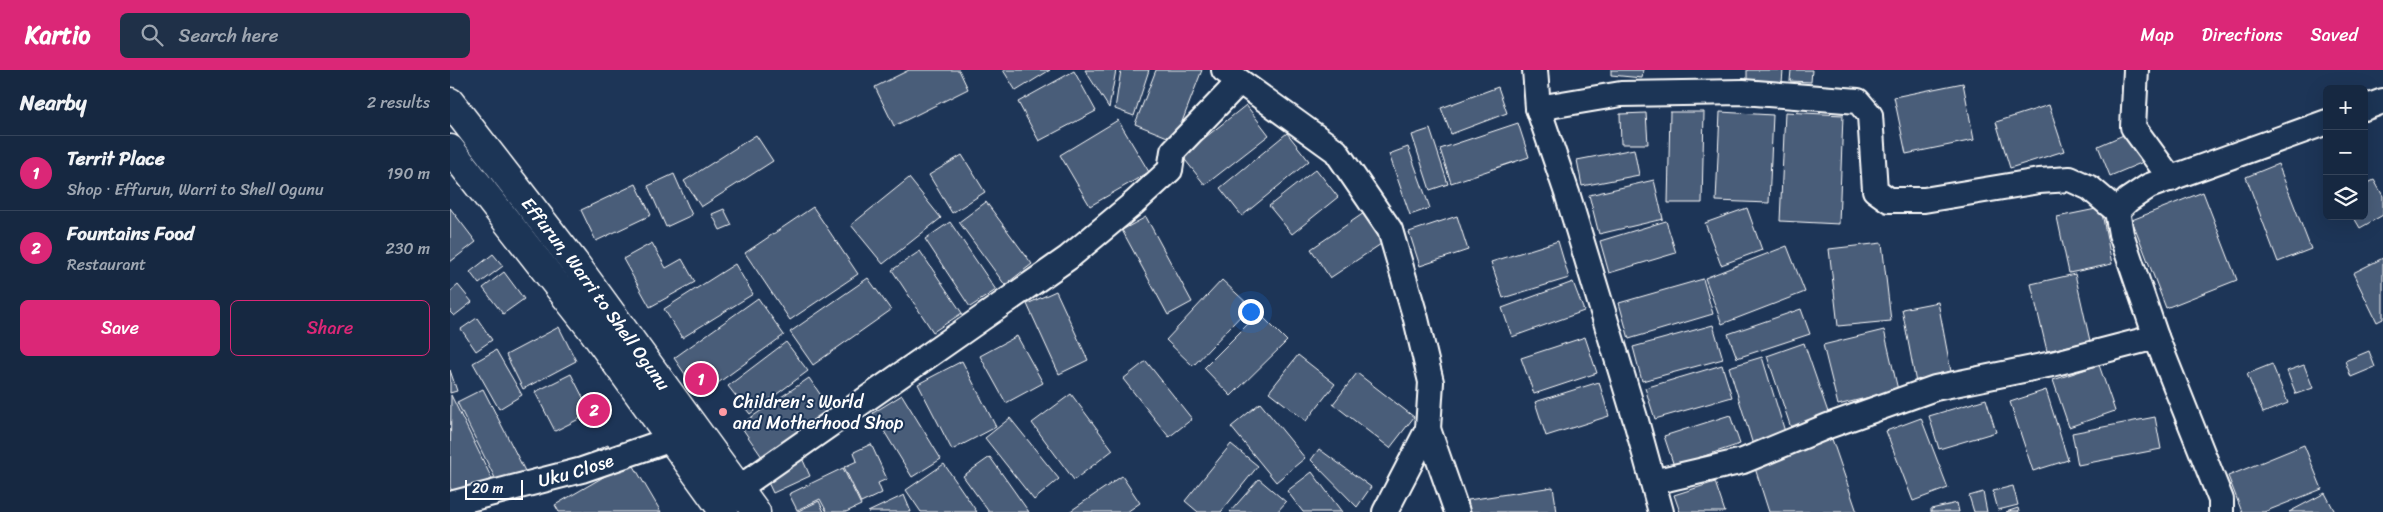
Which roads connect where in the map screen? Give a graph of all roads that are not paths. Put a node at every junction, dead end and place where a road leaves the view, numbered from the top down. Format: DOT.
graph roads {
  1 [pos="1535,70"];
  2 [pos="2136,70"];
  3 [pos="1232,76"];
  4 [pos="2383,101"];
  5 [pos="450,102"];
  6 [pos="2368,107"];
  7 [pos="1538,108"];
  8 [pos="2323,123"];
  9 [pos="450,149"];
  10 [pos="2171,178"];
  11 [pos="2117,211"];
  12 [pos="2156,337"];
  13 [pos="1428,429"];
  14 [pos="672,439"];
  15 [pos="1653,482"];
  16 [pos="739,488"];
  17 [pos="450,504"];
  18 [pos="724,512"];
  19 [pos="756,512"];
  20 [pos="1385,512"];
  21 [pos="1457,512"];
  22 [pos="1661,512"];
  23 [pos="2221,512"];
  1 -- 7 [label="street"];
  2 -- 10 [label="street"];
  3 -- 13 [label="street"];
  3 -- 16 [label="street"];
  4 -- 6 [label="street"];
  5 -- 16 [label="main road, Effurun, Warri to Shell Ogunu"];
  7 -- 11 [label="street"];
  7 -- 15 [label="street"];
  8 -- 10 [label="street"];
  9 -- 14 [label="main road, Effurun, Warri to Shell Ogunu"];
  10 -- 11 [label="street"];
  11 -- 12 [label="street"];
  12 -- 15 [label="street"];
  12 -- 23 [label="street"];
  13 -- 20 [label="street"];
  13 -- 21 [label="street"];
  14 -- 17 [label="street, Uku Close"];
  14 -- 18 [label="main road, Effurun, Warri to Shell Ogunu"];
  15 -- 22 [label="street"];
  16 -- 19 [label="main road, Effurun, Warri to Shell Ogunu"];
}
